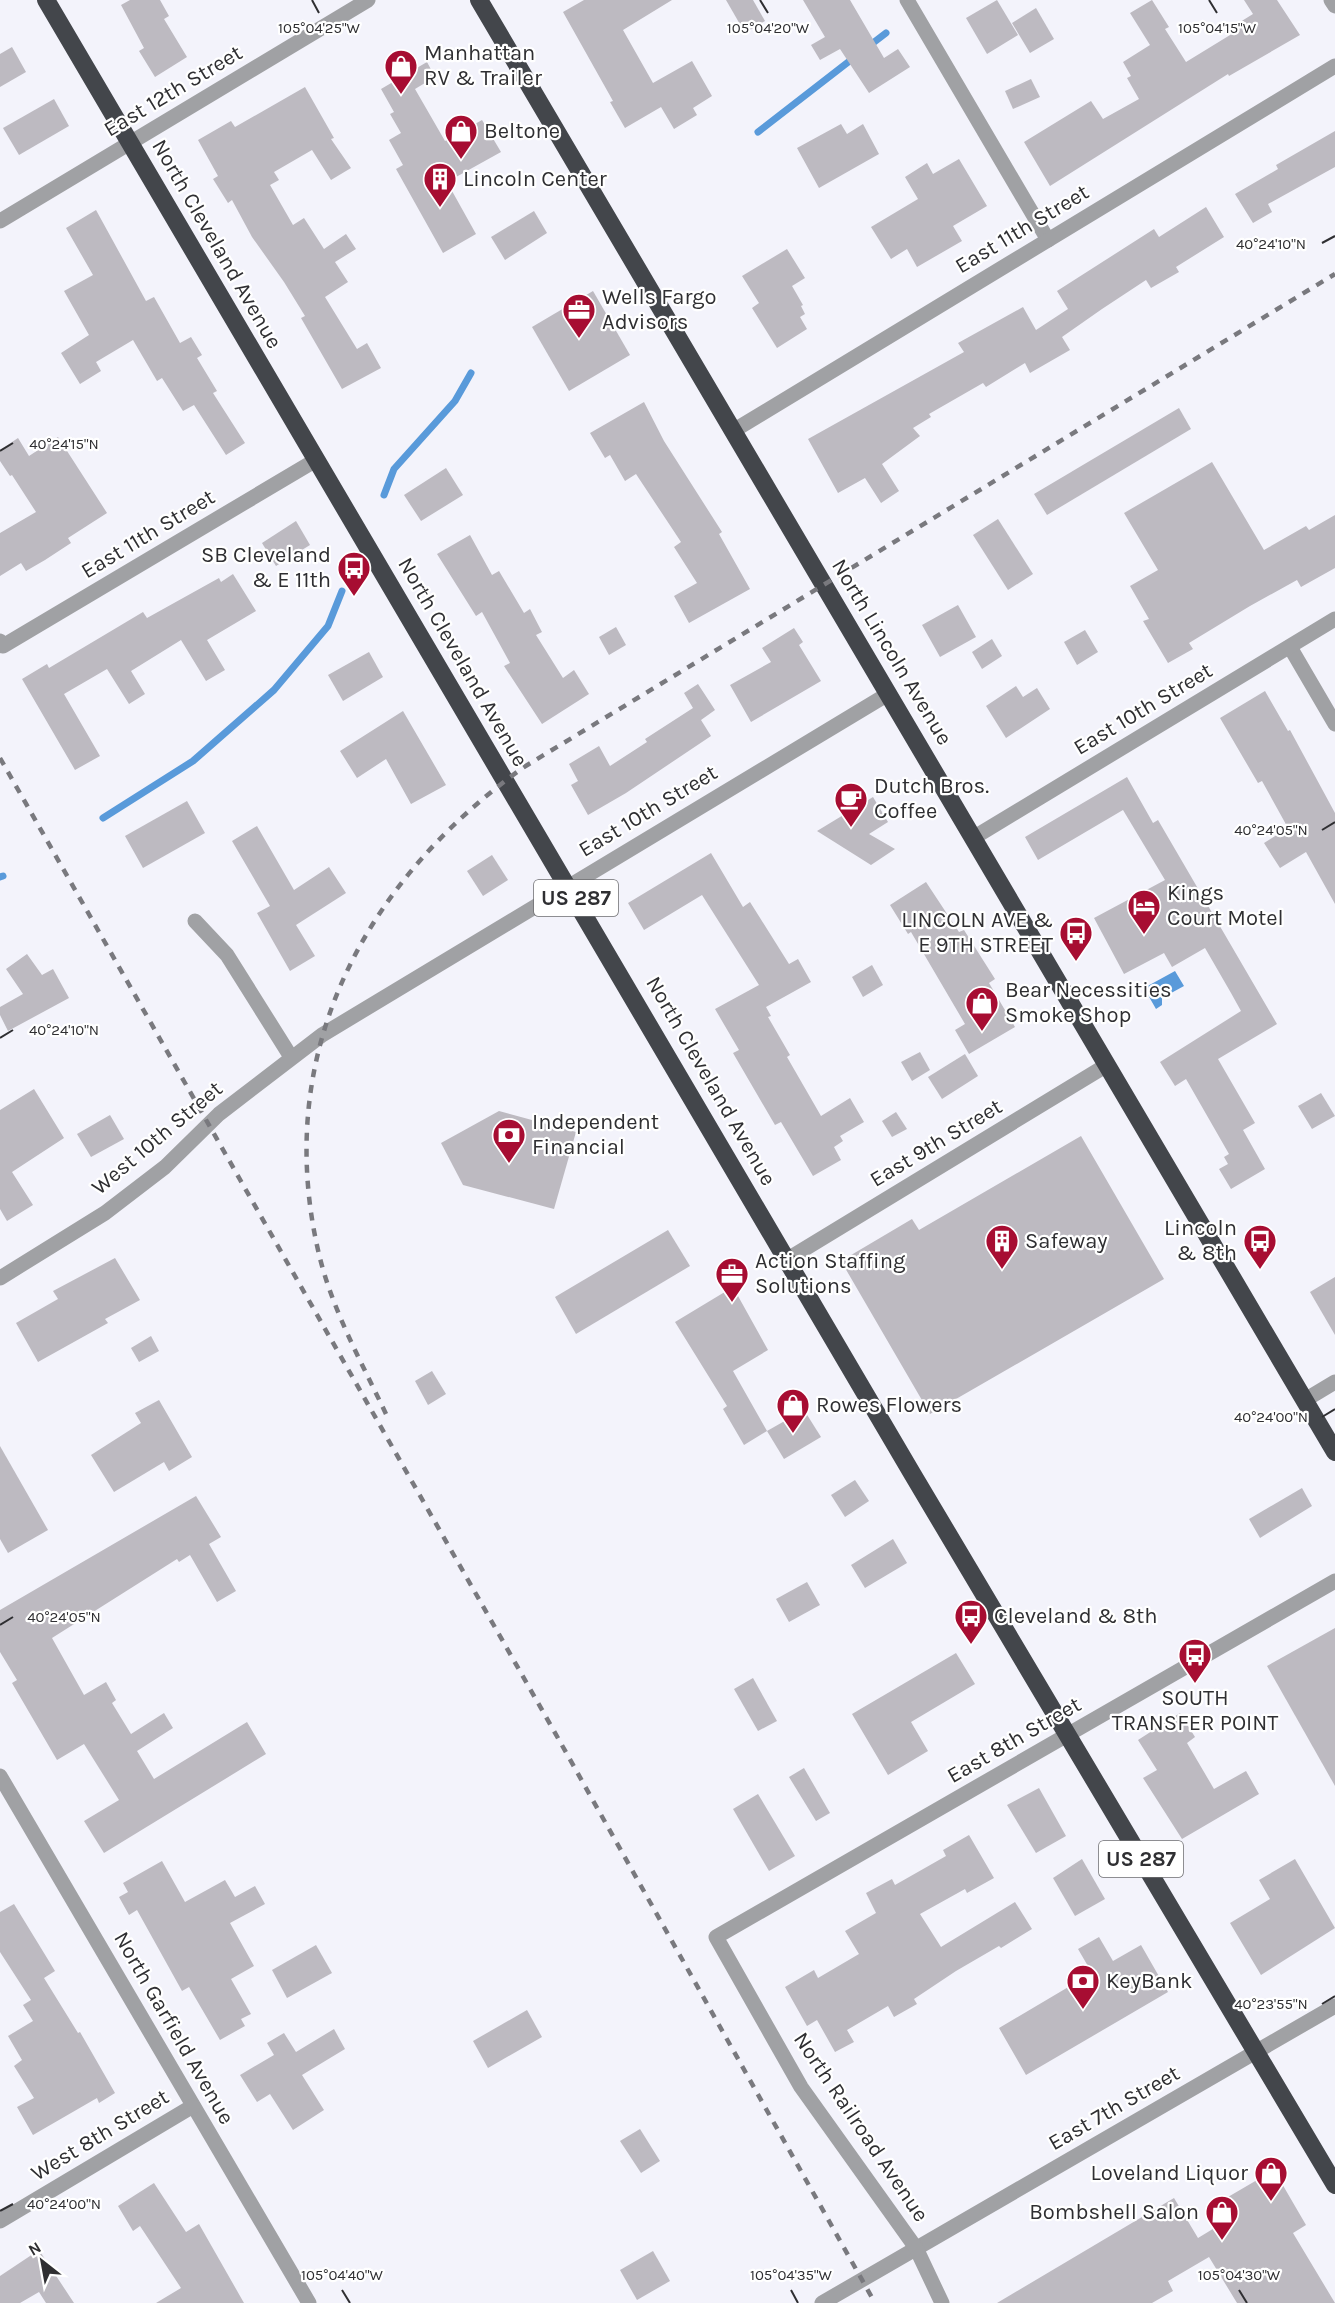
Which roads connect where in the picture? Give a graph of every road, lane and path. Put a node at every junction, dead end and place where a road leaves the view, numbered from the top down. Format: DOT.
graph roads {
  1 [pos="46,0"];
  2 [pos="368,0"];
  3 [pos="479,0"];
  4 [pos="907,0"];
  5 [pos="1331,0"];
  6 [pos="1335,6"];
  7 [pos="1335,66"];
  8 [pos="130,143"];
  9 [pos="0,221"];
  10 [pos="1048,240"];
  11 [pos="733,431"];
  12 [pos="316,460"];
  13 [pos="1335,619"];
  14 [pos="1,644"];
  15 [pos="1290,647"];
  16 [pos="888,694"];
  17 [pos="1335,724"];
  18 [pos="973,838"];
  19 [pos="568,885"];
  20 [pos="195,921"];
  21 [pos="338,1024"];
  22 [pos="291,1057"];
  23 [pos="1107,1065"];
  24 [pos="788,1259"];
  25 [pos="0,1278"];
  26 [pos="1335,1382"];
  27 [pos="1305,1400"];
  28 [pos="1335,1452"];
  29 [pos="1335,1581"];
  30 [pos="1068,1735"];
  31 [pos="0,1776"];
  32 [pos="716,1937"];
  33 [pos="1335,2006"];
  34 [pos="1256,2052"];
  35 [pos="193,2106"];
  36 [pos="1335,2185"];
  37 [pos="0,2221"];
  38 [pos="916,2248"];
  39 [pos="309,2303"];
  40 [pos="822,2303"];
  41 [pos="942,2303"];
  1 -- 8 [label="highway, North Cleveland Avenue / US 287"];
  2 -- 8 [label="street, East 12th Street"];
  3 -- 11 [label="highway, North Lincoln Avenue"];
  4 -- 10 [label="street"];
  5 -- 6 [label="street"];
  7 -- 10 [label="street, East 11th Street"];
  8 -- 9 [label="street, East 12th Street"];
  8 -- 12 [label="highway, North Cleveland Avenue / US 287"];
  10 -- 11 [label="street, East 11th Street"];
  11 -- 16 [label="highway, North Lincoln Avenue"];
  12 -- 14 [label="street, East 11th Street"];
  12 -- 19 [label="highway, North Cleveland Avenue / US 287"];
  13 -- 15 [label="street, East 10th Street"];
  15 -- 17 [label="street"];
  15 -- 18 [label="street, East 10th Street"];
  16 -- 18 [label="highway, North Lincoln Avenue"];
  16 -- 19 [label="street, East 10th Street"];
  18 -- 23 [label="highway, North Lincoln Avenue"];
  19 -- 21 [label="street, East 10th Street"];
  19 -- 24 [label="highway, North Cleveland Avenue / US 287"];
  20 -- 22 [label="street"];
  21 -- 22 [label="street, West 10th Street"];
  22 -- 25 [label="street, West 10th Street"];
  23 -- 24 [label="street, East 9th Street"];
  23 -- 27 [label="highway, North Lincoln Avenue"];
  24 -- 30 [label="highway, North Cleveland Avenue / US 287"];
  26 -- 27 [label="street"];
  27 -- 28 [label="highway, North Lincoln Avenue"];
  29 -- 30 [label="street, East 8th Street"];
  30 -- 32 [label="street, East 8th Street"];
  30 -- 34 [label="highway, North Cleveland Avenue / US 287"];
  31 -- 35 [label="street, North Garfield Avenue"];
  32 -- 38 [label="street, North Railroad Avenue"];
  33 -- 34 [label="street, East 7th Street"];
  34 -- 36 [label="highway, North Cleveland Avenue / US 287"];
  34 -- 38 [label="street, East 7th Street"];
  35 -- 37 [label="street, West 8th Street"];
  35 -- 39 [label="street, North Garfield Avenue"];
  38 -- 40 [label="street, East 7th Street"];
  38 -- 41 [label="street, North Railroad Avenue"];
}
